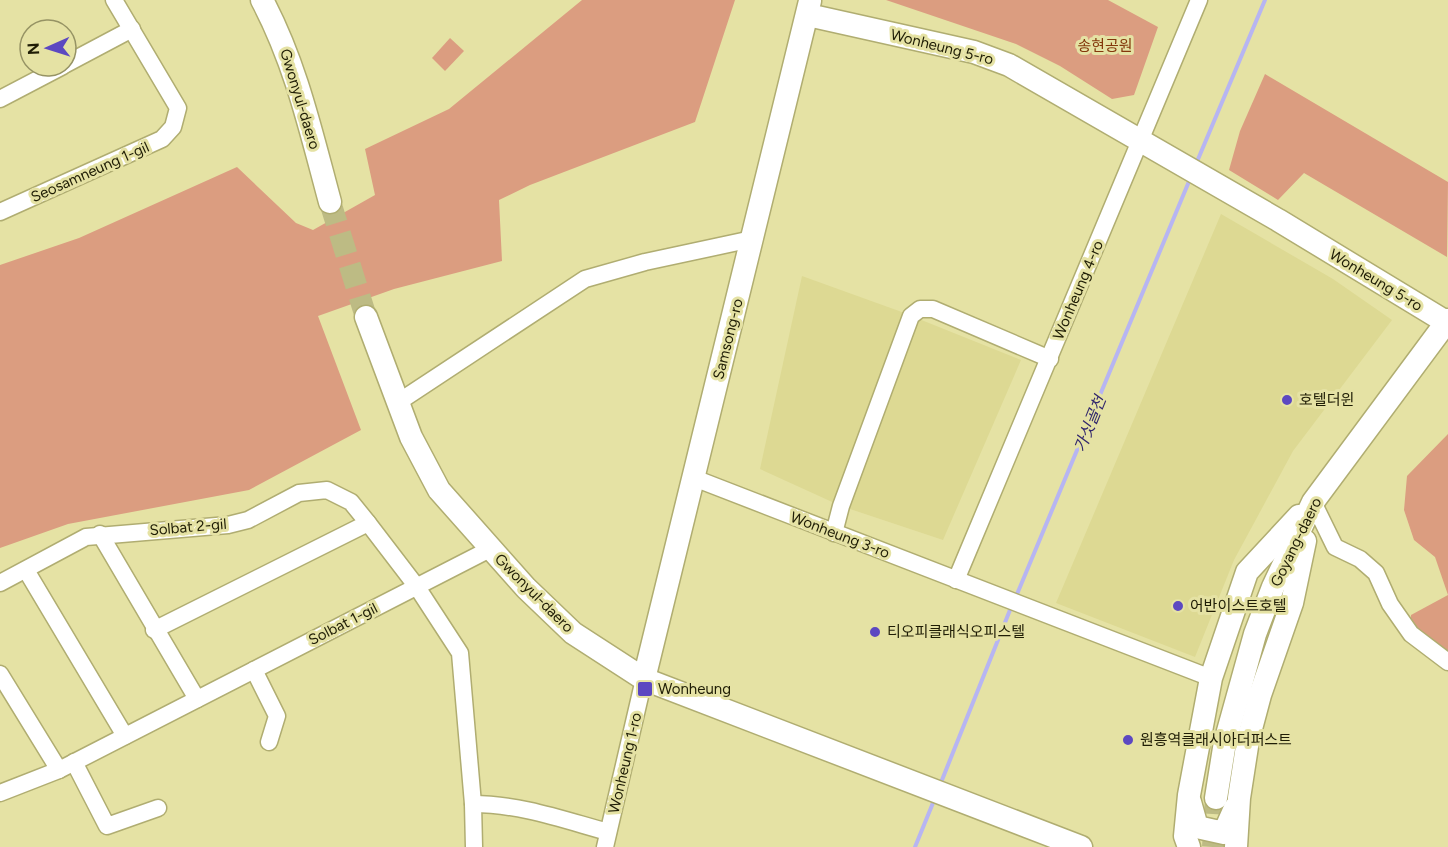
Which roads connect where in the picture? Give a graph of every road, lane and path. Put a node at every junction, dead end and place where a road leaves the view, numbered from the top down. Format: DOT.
graph roads {
  1 [pos="114,0"];
  2 [pos="262,0"];
  3 [pos="1199,0"];
  4 [pos="809,7"];
  5 [pos="132,29"];
  6 [pos="78,58"];
  7 [pos="40,78"];
  8 [pos="0,99"];
  9 [pos="1140,141"];
  10 [pos="330,202"];
  11 [pos="0,212"];
  12 [pos="752,239"];
  13 [pos="366,318"];
  14 [pos="1447,321"];
  15 [pos="1050,360"];
  16 [pos="397,403"];
  17 [pos="694,478"];
  18 [pos="1313,502"];
  19 [pos="368,523"];
  20 [pos="834,533"];
  21 [pos="100,534"];
  22 [pos="490,549"];
  23 [pos="26,570"];
  24 [pos="956,580"];
  25 [pos="0,583"];
  26 [pos="417,587"];
  27 [pos="154,630"];
  28 [pos="1448,662"];
  29 [pos="254,670"];
  30 [pos="0,674"];
  31 [pos="1211,678"];
  32 [pos="644,679"];
  33 [pos="197,699"];
  34 [pos="125,736"];
  35 [pos="269,742"];
  36 [pos="74,762"];
  37 [pos="58,770"];
  38 [pos="0,793"];
  39 [pos="1189,795"];
  40 [pos="1216,798"];
  41 [pos="1239,798"];
  42 [pos="473,804"];
  43 [pos="158,808"];
  44 [pos="607,839"];
  45 [pos="1183,843"];
  46 [pos="474,847"];
  47 [pos="1081,847"];
  48 [pos="1236,847"];
  1 -- 5 [label="street, Seosamneung 1-gil"];
  2 -- 10 [label="main road, Gwonyul-daero"];
  3 -- 9 [label="street, Wonheung 4-ro"];
  4 -- 9 [label="main road, Wonheung 5-ro"];
  4 -- 12 [label="main road, Samsong-ro"];
  5 -- 6 [label="street"];
  5 -- 11 [label="street, Seosamneung 1-gil"];
  7 -- 8 [label="street"];
  9 -- 14 [label="main road, Wonheung 5-ro"];
  9 -- 15 [label="street, Wonheung 4-ro"];
  12 -- 16 [label="street"];
  12 -- 17 [label="main road, Samsong-ro"];
  13 -- 16 [label="main road, Gwonyul-daero"];
  14 -- 18 [label="main road, Goyang-daero"];
  15 -- 20 [label="street"];
  15 -- 24 [label="street, Wonheung 4-ro"];
  16 -- 22 [label="main road, Gwonyul-daero"];
  17 -- 20 [label="street, Wonheung 3-ro"];
  17 -- 32 [label="main road, Samsong-ro"];
  18 -- 28 [label="street"];
  18 -- 31 [label="main road"];
  18 -- 40 [label="main road, Goyang-daero"];
  18 -- 41 [label="main road"];
  19 -- 21 [label="street, Solbat 2-gil"];
  19 -- 26 [label="street, Solbat 2-gil"];
  19 -- 27 [label="street"];
  20 -- 24 [label="street, Wonheung 3-ro"];
  21 -- 23 [label="street, Solbat 2-gil"];
  21 -- 27 [label="street"];
  22 -- 26 [label="street, Solbat 1-gil"];
  22 -- 32 [label="main road, Gwonyul-daero"];
  23 -- 25 [label="street, Solbat 2-gil"];
  23 -- 34 [label="street"];
  24 -- 31 [label="street, Wonheung 3-ro"];
  26 -- 29 [label="street, Solbat 1-gil"];
  26 -- 42 [label="street, Solbat 2-gil"];
  27 -- 33 [label="street"];
  29 -- 33 [label="street, Solbat 1-gil"];
  29 -- 35 [label="street"];
  30 -- 37 [label="street"];
  31 -- 39 [label="main road"];
  32 -- 44 [label="street, Wonheung 1-ro"];
  32 -- 47 [label="main road, Gwonyul-daero"];
  33 -- 34 [label="street, Solbat 1-gil"];
  34 -- 36 [label="street, Solbat 1-gil"];
  36 -- 37 [label="street, Solbat 1-gil"];
  36 -- 43 [label="street"];
  37 -- 38 [label="street, Solbat 1-gil"];
  39 -- 41 [label="main road"];
  39 -- 45 [label="main road"];
  41 -- 48 [label="main road"];
  42 -- 44 [label="street"];
  42 -- 46 [label="street, Solbat 2-gil"];
}
